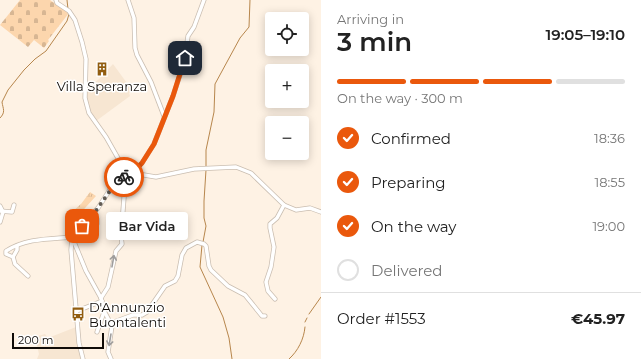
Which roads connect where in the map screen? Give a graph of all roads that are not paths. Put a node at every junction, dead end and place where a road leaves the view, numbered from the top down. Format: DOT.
graph roads {
  1 [pos="56,0"];
  2 [pos="128,0"];
  3 [pos="204,0"];
  4 [pos="164,116"];
  5 [pos="130,173"];
  6 [pos="14,205"];
  7 [pos="284,205"];
  8 [pos="0,206"];
  9 [pos="2,211"];
  10 [pos="321,212"];
  11 [pos="93,214"];
  12 [pos="0,222"];
  13 [pos="82,226"];
  14 [pos="122,233"];
  15 [pos="155,236"];
  16 [pos="72,237"];
  17 [pos="17,246"];
  18 [pos="13,257"];
  19 [pos="28,276"];
  20 [pos="102,299"];
  21 [pos="275,299"];
  22 [pos="77,311"];
  23 [pos="104,312"];
  24 [pos="265,316"];
  25 [pos="111,323"];
  26 [pos="97,332"];
  27 [pos="84,359"];
  28 [pos="111,359"];
  1 -- 5 [label="street"];
  2 -- 4 [label="street"];
  3 -- 4 [label="street"];
  4 -- 5 [label="street"];
  5 -- 7 [label="street"];
  5 -- 11 [label="street"];
  5 -- 14 [label="street"];
  6 -- 9 [label="street"];
  7 -- 10 [label="street"];
  7 -- 21 [label="street"];
  8 -- 9 [label="street"];
  9 -- 12 [label="street"];
  11 -- 13 [label="street"];
  11 -- 13 [label="street"];
  13 -- 16 [label="street"];
  14 -- 15 [label="street"];
  20 -- 14 [label="street, one-way"];
  16 -- 17 [label="street"];
  16 -- 20 [label="street"];
  16 -- 22 [label="street"];
  17 -- 18 [label="street"];
  17 -- 18 [label="street"];
  18 -- 19 [label="street"];
  20 -- 22 [label="street"];
  20 -- 23 [label="street"];
  22 -- 27 [label="street"];
  23 -- 25 [label="street"];
  23 -- 26 [label="street"];
  24 -- 25 [label="street"];
  25 -- 28 [label="street, one-way"];
}
